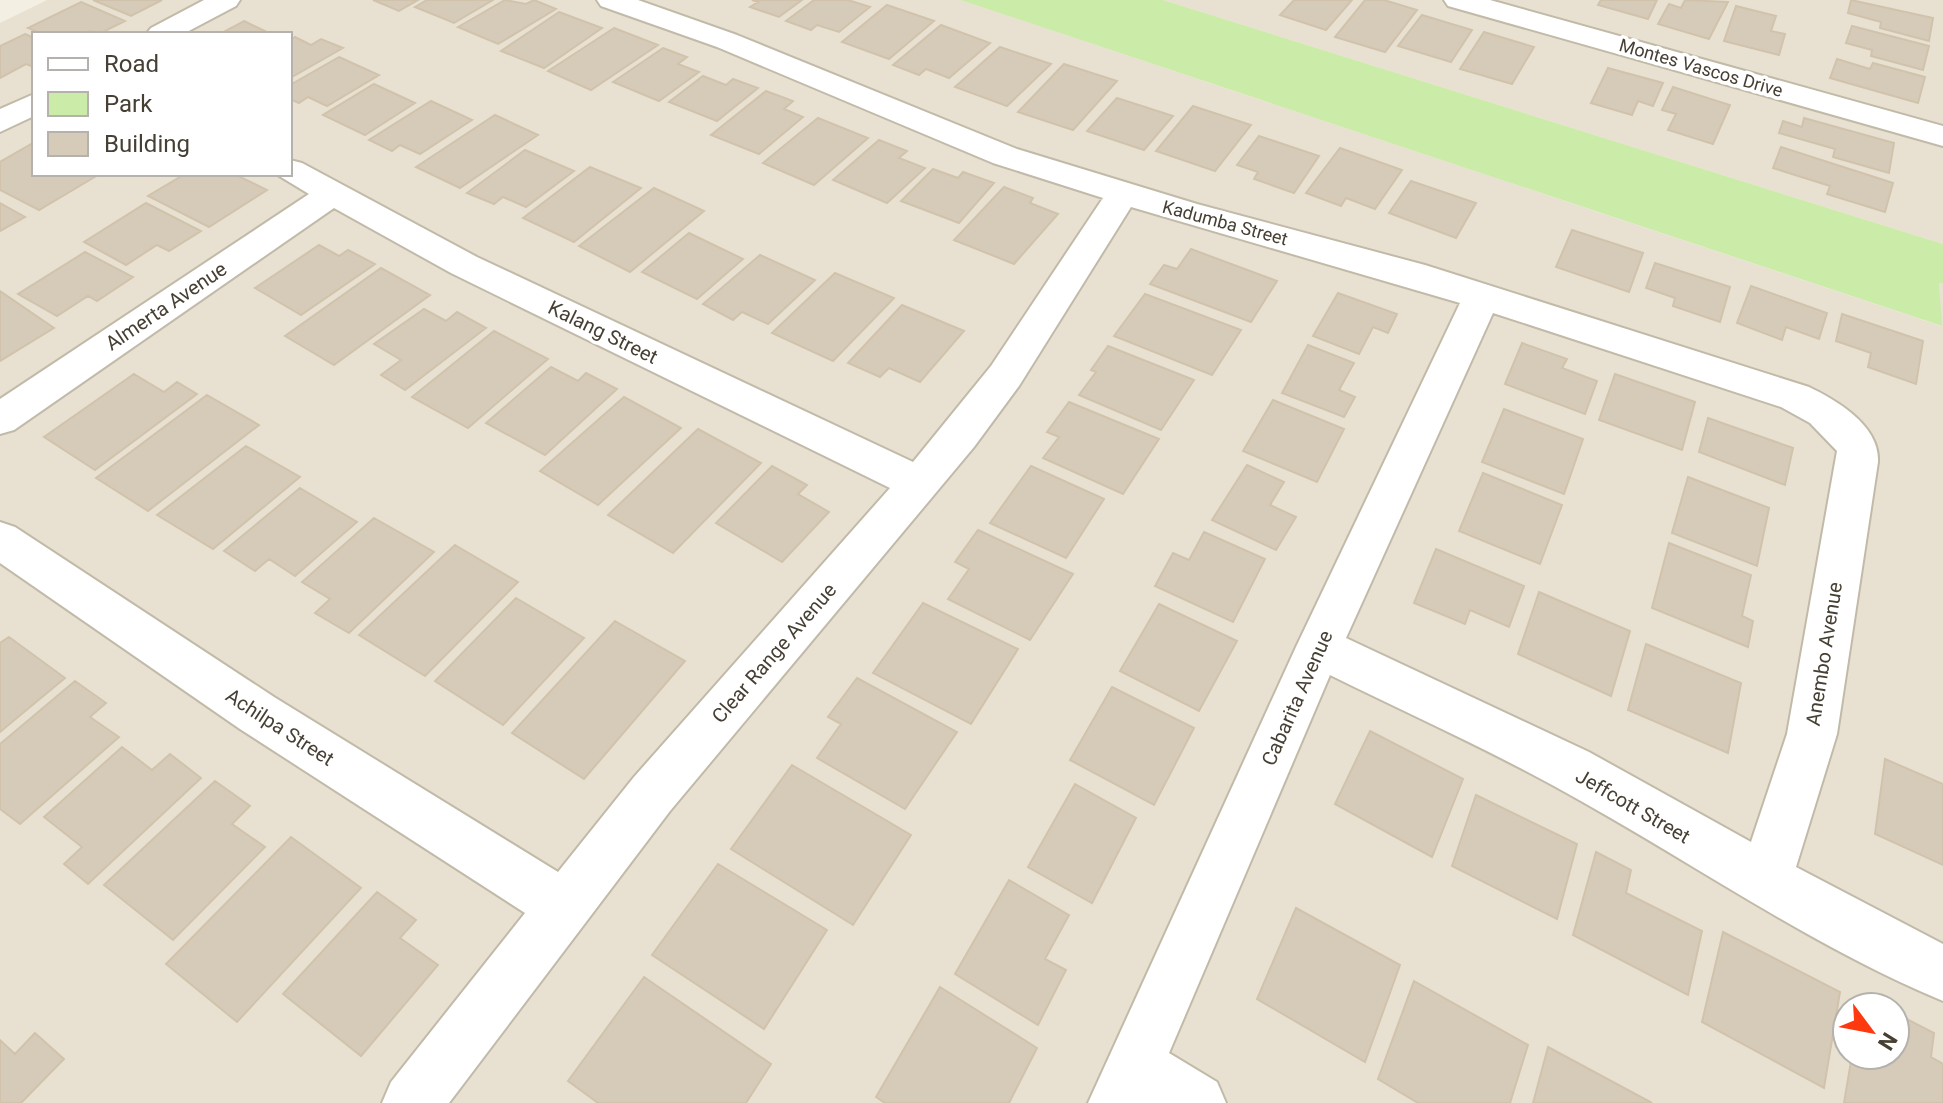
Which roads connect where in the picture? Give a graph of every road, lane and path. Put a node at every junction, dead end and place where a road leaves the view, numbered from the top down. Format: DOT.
graph roads {
  1 [pos="226,0"];
  2 [pos="611,0"];
  3 [pos="1458,0"];
  4 [pos="165,32"];
  5 [pos="32,104"];
  6 [pos="0,122"];
  7 [pos="1943,136"];
  8 [pos="292,171"];
  9 [pos="332,194"];
  10 [pos="1122,194"];
  11 [pos="1482,296"];
  12 [pos="0,419"];
  13 [pos="1843,427"];
  14 [pos="920,484"];
  15 [pos="0,540"];
  16 [pos="1319,647"];
  17 [pos="1765,881"];
  18 [pos="564,907"];
  19 [pos="1943,973"];
  20 [pos="1127,1085"];
  21 [pos="412,1103"];
  22 [pos="1196,1103"];
  1 -- 4 [label="street"];
  2 -- 10 [label="street, Kadumba Street"];
  3 -- 7 [label="street, Montes Vascos Drive"];
  5 -- 6 [label="street"];
  8 -- 9 [label="street, Kalang Street"];
  9 -- 12 [label="street, Almerta Avenue"];
  9 -- 14 [label="street, Kalang Street"];
  10 -- 11 [label="street, Kadumba Street"];
  10 -- 14 [label="street, Clear Range Avenue"];
  11 -- 13 [label="street, Kadumba Street"];
  11 -- 16 [label="street, Cabarita Avenue"];
  13 -- 17 [label="street, Anembo Avenue"];
  14 -- 18 [label="street, Clear Range Avenue"];
  15 -- 18 [label="street, Achilpa Street"];
  16 -- 17 [label="street, Jeffcott Street"];
  16 -- 20 [label="street, Cabarita Avenue"];
  17 -- 19 [label="street, Jeffcott Street"];
  18 -- 21 [label="street, Clear Range Avenue"];
  20 -- 22 [label="street"];
}
